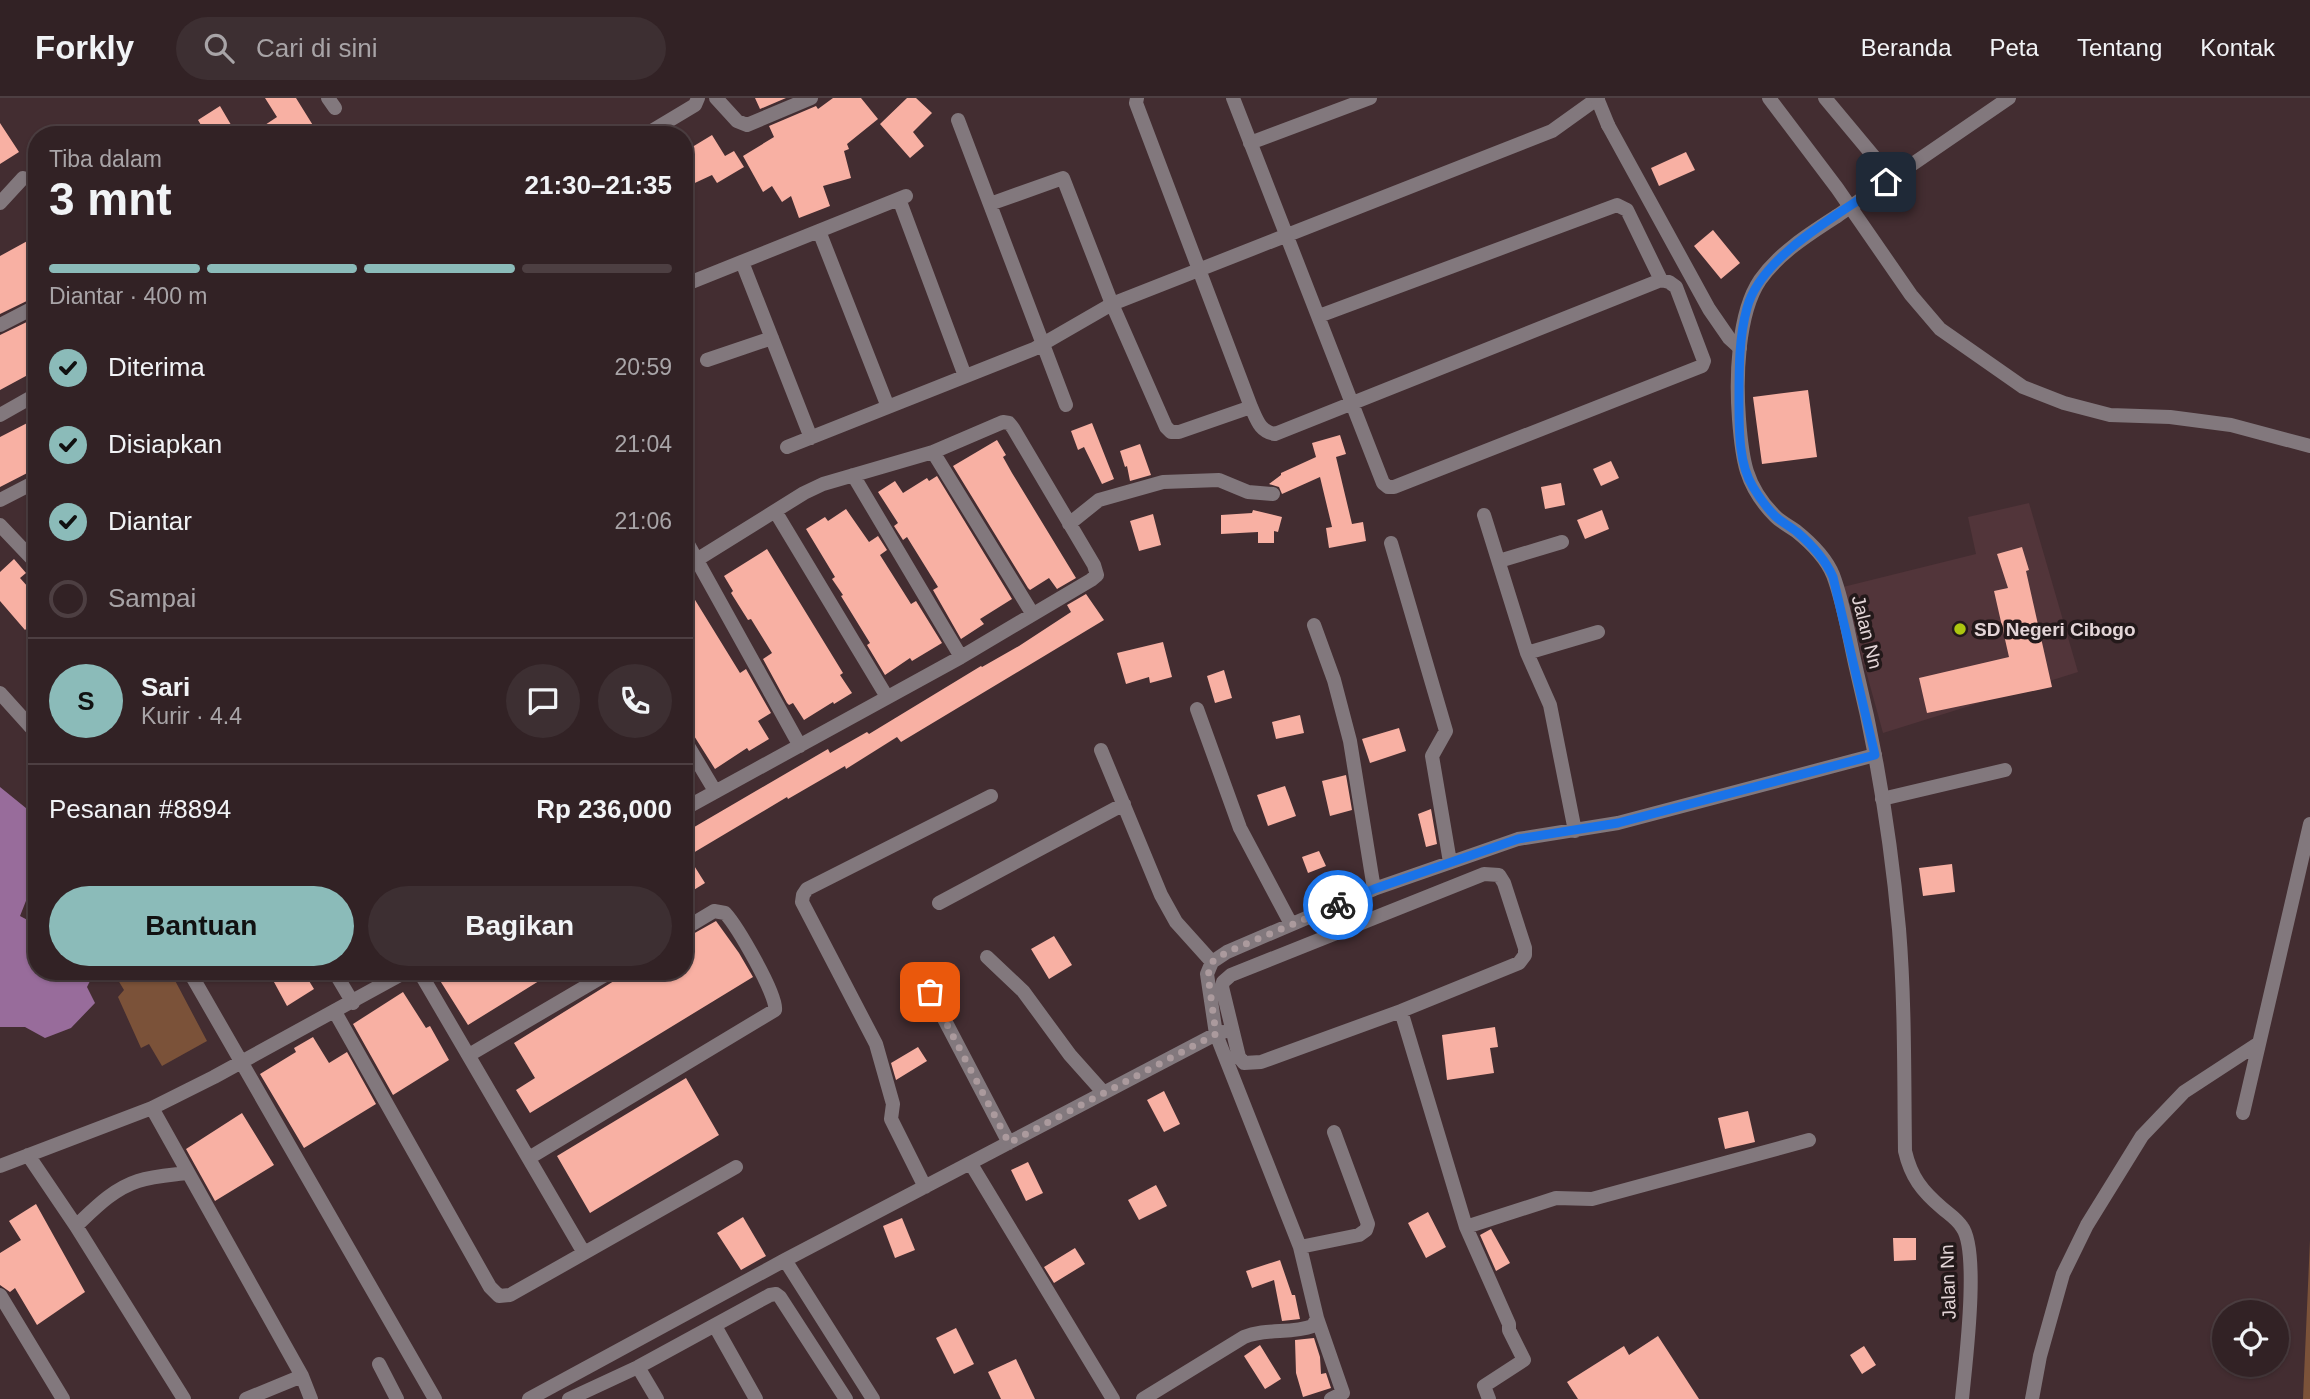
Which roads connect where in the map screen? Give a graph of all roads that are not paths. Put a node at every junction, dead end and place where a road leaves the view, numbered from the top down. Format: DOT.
graph roads {
  1 [pos="698,98"];
  2 [pos="716,98"];
  3 [pos="811,98"];
  4 [pos="1137,98"];
  5 [pos="1233,98"];
  6 [pos="1370,98"];
  7 [pos="1598,98"];
  8 [pos="1769,98"];
  9 [pos="1825,98"];
  10 [pos="2009,98"];
  11 [pos="958,120"];
  12 [pos="661,126"];
  13 [pos="1250,143"];
  14 [pos="1880,164"];
  15 [pos="23,178"];
  16 [pos="0,203"];
  17 [pos="990,204"];
  18 [pos="819,231"];
  19 [pos="1288,234"];
  20 [pos="742,262"];
  21 [pos="1199,268"];
  22 [pos="1661,280"];
  23 [pos="693,281"];
  24 [pos="1112,304"];
  25 [pos="28,311"];
  26 [pos="1319,316"];
  27 [pos="0,325"];
  28 [pos="772,338"];
  29 [pos="1043,343"];
  30 [pos="1740,348"];
  31 [pos="707,360"];
  32 [pos="965,376"];
  33 [pos="28,399"];
  34 [pos="1353,403"];
  35 [pos="1066,405"];
  36 [pos="888,407"];
  37 [pos="1251,407"];
  38 [pos="0,415"];
  39 [pos="811,438"];
  40 [pos="2310,446"];
  41 [pos="787,447"];
  42 [pos="933,452"];
  43 [pos="853,475"];
  44 [pos="28,485"];
  45 [pos="1273,494"];
  46 [pos="0,499"];
  47 [pos="775,511"];
  48 [pos="1484,515"];
  49 [pos="1069,524"];
  50 [pos="0,525"];
  51 [pos="1562,542"];
  52 [pos="1391,543"];
  53 [pos="693,551"];
  54 [pos="28,555"];
  55 [pos="698,559"];
  56 [pos="1499,561"];
  57 [pos="1032,613"];
  58 [pos="1314,625"];
  59 [pos="1598,632"];
  60 [pos="1527,653"];
  61 [pos="961,657"];
  62 [pos="0,692"];
  63 [pos="887,697"];
  64 [pos="1197,709"];
  65 [pos="28,724"];
  66 [pos="800,746"];
  67 [pos="1101,750"];
  68 [pos="693,754"];
  69 [pos="1875,755"];
  70 [pos="2005,770"];
  71 [pos="715,791"];
  72 [pos="991,796"];
  73 [pos="1881,799"];
  74 [pos="693,804"];
  75 [pos="1124,804"];
  76 [pos="2310,824"];
  77 [pos="1575,831"];
  78 [pos="1450,862"];
  79 [pos="1374,889"];
  80 [pos="939,903"];
  81 [pos="693,924"];
  82 [pos="1291,924"];
  83 [pos="988,957"];
  84 [pos="1212,962"];
  85 [pos="194,980"];
  86 [pos="339,980"];
  87 [pos="392,980"];
  88 [pos="424,980"];
  89 [pos="597,980"];
  90 [pos="930,992"];
  91 [pos="353,1003"];
  92 [pos="1401,1011"];
  93 [pos="335,1012"];
  94 [pos="1231,1029"];
  95 [pos="1216,1034"];
  96 [pos="2259,1043"];
  97 [pos="470,1055"];
  98 [pos="243,1061"];
  99 [pos="1103,1092"];
  100 [pos="152,1108"];
  101 [pos="2243,1112"];
  102 [pos="1334,1132"];
  103 [pos="1809,1140"];
  104 [pos="1009,1143"];
  105 [pos="28,1155"];
  106 [pos="530,1158"];
  107 [pos="971,1164"];
  108 [pos="0,1166"];
  109 [pos="736,1167"];
  110 [pos="187,1173"];
  111 [pos="925,1187"];
  112 [pos="76,1226"];
  113 [pos="1466,1227"];
  114 [pos="1300,1247"];
  115 [pos="584,1253"];
  116 [pos="785,1260"];
  117 [pos="1,1298"];
  118 [pos="1317,1318"];
  119 [pos="715,1326"];
  120 [pos="379,1364"];
  121 [pos="638,1367"];
  122 [pos="302,1376"];
  123 [pos="63,1399"];
  124 [pos="184,1399"];
  125 [pos="246,1399"];
  126 [pos="311,1399"];
  127 [pos="397,1399"];
  128 [pos="435,1399"];
  129 [pos="529,1399"];
  130 [pos="569,1399"];
  131 [pos="657,1399"];
  132 [pos="756,1399"];
  133 [pos="846,1399"];
  134 [pos="873,1399"];
  135 [pos="1113,1399"];
  136 [pos="1143,1399"];
  137 [pos="1331,1399"];
  138 [pos="1489,1399"];
  139 [pos="1962,1399"];
  140 [pos="2032,1399"];
  1 -- 12 [label="street"];
  2 -- 3 [label="street"];
  4 -- 21 [label="street"];
  5 -- 13 [label="street"];
  6 -- 13 [label="street"];
  7 -- 19 [label="street"];
  7 -- 30 [label="street, bridge"];
  8 -- 40 [label="street"];
  9 -- 14 [label="street"];
  10 -- 30 [label="street, Jalan Nn, bridge"];
  11 -- 17 [label="street"];
  13 -- 19 [label="street"];
  15 -- 16 [label="street"];
  17 -- 24 [label="street"];
  17 -- 29 [label="street"];
  18 -- 20 [label="street"];
  18 -- 32 [label="street"];
  18 -- 36 [label="street"];
  19 -- 21 [label="street"];
  19 -- 26 [label="street"];
  20 -- 23 [label="street"];
  20 -- 28 [label="street"];
  21 -- 24 [label="street"];
  21 -- 37 [label="street"];
  22 -- 26 [label="street"];
  22 -- 34 [label="street"];
  22 -- 34 [label="street"];
  24 -- 29 [label="street"];
  24 -- 37 [label="street"];
  25 -- 27 [label="street"];
  26 -- 34 [label="street"];
  28 -- 31 [label="street"];
  28 -- 39 [label="street"];
  29 -- 32 [label="street"];
  29 -- 35 [label="street"];
  30 -- 69 [label="street, Jalan Nn"];
  32 -- 36 [label="street"];
  33 -- 38 [label="street"];
  34 -- 37 [label="street"];
  36 -- 39 [label="street"];
  39 -- 41 [label="street"];
  42 -- 43 [label="street"];
  42 -- 49 [label="street"];
  42 -- 57 [label="street"];
  43 -- 47 [label="street"];
  43 -- 61 [label="street"];
  44 -- 46 [label="street"];
  45 -- 49 [label="street"];
  47 -- 55 [label="street"];
  47 -- 63 [label="street"];
  48 -- 56 [label="street"];
  49 -- 57 [label="street"];
  50 -- 54 [label="street"];
  51 -- 56 [label="street"];
  52 -- 78 [label="street"];
  53 -- 55 [label="street"];
  55 -- 66 [label="street"];
  56 -- 60 [label="street"];
  57 -- 61 [label="street"];
  58 -- 79 [label="street"];
  59 -- 60 [label="street"];
  60 -- 77 [label="street"];
  61 -- 63 [label="street"];
  62 -- 65 [label="street"];
  63 -- 66 [label="street"];
  64 -- 82 [label="street"];
  66 -- 71 [label="street"];
  67 -- 75 [label="street"];
  68 -- 71 [label="street"];
  69 -- 73 [label="street, Jalan Nn"];
  69 -- 77 [label="street"];
  70 -- 73 [label="street"];
  71 -- 74 [label="street"];
  72 -- 111 [label="street"];
  73 -- 139 [label="street, Jalan Nn"];
  75 -- 80 [label="street"];
  75 -- 84 [label="street"];
  76 -- 96 [label="street"];
  77 -- 78 [label="street"];
  78 -- 79 [label="street"];
  79 -- 82 [label="street"];
  81 -- 106 [label="street"];
  82 -- 84 [label="street"];
  83 -- 99 [label="street"];
  84 -- 95 [label="street"];
  85 -- 98 [label="street"];
  86 -- 91 [label="street"];
  87 -- 91 [label="street"];
  88 -- 97 [label="street"];
  89 -- 97 [label="street"];
  90 -- 104 [label="street"];
  91 -- 93 [label="street"];
  92 -- 94 [label="street"];
  92 -- 94 [label="street"];
  92 -- 113 [label="street"];
  93 -- 98 [label="street"];
  93 -- 115 [label="street"];
  94 -- 95 [label="street"];
  95 -- 99 [label="street"];
  95 -- 114 [label="street"];
  96 -- 101 [label="street"];
  96 -- 140 [label="street"];
  97 -- 106 [label="street"];
  98 -- 100 [label="street"];
  98 -- 128 [label="street"];
  99 -- 104 [label="street"];
  100 -- 105 [label="street"];
  100 -- 110 [label="street"];
  102 -- 114 [label="street"];
  103 -- 113 [label="street"];
  104 -- 107 [label="street"];
  105 -- 108 [label="street"];
  105 -- 112 [label="street"];
  106 -- 115 [label="street"];
  107 -- 111 [label="street"];
  107 -- 135 [label="street"];
  109 -- 115 [label="street"];
  110 -- 112 [label="street"];
  110 -- 122 [label="street"];
  111 -- 116 [label="street"];
  112 -- 124 [label="street"];
  113 -- 138 [label="street"];
  114 -- 118 [label="street"];
  116 -- 129 [label="street"];
  116 -- 134 [label="street"];
  117 -- 123 [label="street"];
  118 -- 136 [label="street"];
  118 -- 137 [label="street"];
  119 -- 121 [label="street"];
  119 -- 132 [label="street"];
  119 -- 133 [label="street"];
  120 -- 127 [label="street"];
  121 -- 130 [label="street"];
  121 -- 131 [label="street"];
  122 -- 125 [label="street"];
  122 -- 126 [label="street"];
}
